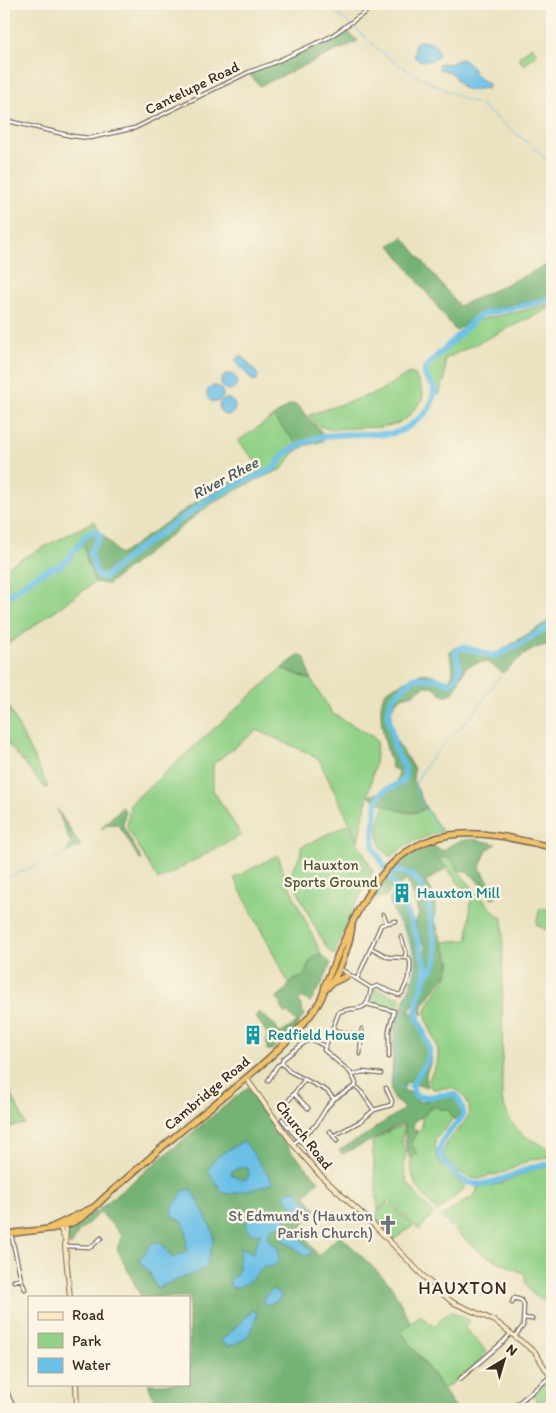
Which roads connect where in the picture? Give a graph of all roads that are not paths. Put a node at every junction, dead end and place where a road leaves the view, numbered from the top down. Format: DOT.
graph roads {
  1 [pos="377,4"];
  2 [pos="4,120"];
  3 [pos="552,847"];
  4 [pos="383,914"];
  5 [pos="396,921"];
  6 [pos="387,923"];
  7 [pos="401,937"];
  8 [pos="371,948"];
  9 [pos="405,957"];
  10 [pos="335,969"];
  11 [pos="348,976"];
  12 [pos="357,979"];
  13 [pos="332,983"];
  14 [pos="372,988"];
  15 [pos="325,990"];
  16 [pos="367,1004"];
  17 [pos="362,1029"];
  18 [pos="333,1030"];
  19 [pos="361,1036"];
  20 [pos="324,1046"];
  21 [pos="360,1054"];
  22 [pos="389,1057"];
  23 [pos="282,1063"];
  24 [pos="381,1074"];
  25 [pos="352,1075"];
  26 [pos="246,1078"];
  27 [pos="305,1078"];
  28 [pos="268,1081"];
  29 [pos="355,1086"];
  30 [pos="386,1088"];
  31 [pos="294,1094"];
  32 [pos="334,1099"];
  33 [pos="288,1100"];
  34 [pos="308,1108"];
  35 [pos="374,1110"];
  36 [pos="282,1119"];
  37 [pos="330,1131"];
  38 [pos="333,1136"];
  39 [pos="300,1139"];
  40 [pos="337,1141"];
  41 [pos="293,1144"];
  42 [pos="317,1161"];
  43 [pos="62,1226"];
  44 [pos="11,1233"];
  45 [pos="4,1235"];
  46 [pos="100,1238"];
  47 [pos="65,1246"];
  48 [pos="20,1279"];
  49 [pos="14,1281"];
  50 [pos="26,1289"];
  51 [pos="70,1296"];
  52 [pos="512,1303"];
  53 [pos="524,1318"];
  54 [pos="532,1319"];
  55 [pos="511,1333"];
  56 [pos="515,1336"];
  57 [pos="551,1378"];
  58 [pos="460,1379"];
  59 [pos="4,1381"];
  60 [pos="76,1386"];
  61 [pos="16,1409"];
  62 [pos="77,1409"];
  63 [pos="511,1409"];
  1 -- 2 [label="street, Cantelupe Road"];
  3 -- 10 [label="highway, Cambridge Road"];
  4 -- 6 [label="street"];
  5 -- 6 [label="street"];
  6 -- 8 [label="street"];
  7 -- 9 [label="street"];
  8 -- 9 [label="street"];
  8 -- 12 [label="street"];
  9 -- 14 [label="street"];
  10 -- 11 [label="street"];
  10 -- 13 [label="highway, Cambridge Road"];
  10 -- 15 [label="highway, Cambridge Road"];
  11 -- 12 [label="street"];
  11 -- 13 [label="highway"];
  12 -- 14 [label="street"];
  13 -- 15 [label="highway, Cambridge Road"];
  14 -- 16 [label="street"];
  15 -- 26 [label="highway, Cambridge Road"];
  16 -- 18 [label="street"];
  16 -- 22 [label="street"];
  17 -- 19 [label="street"];
  18 -- 19 [label="street"];
  18 -- 20 [label="street"];
  19 -- 21 [label="street"];
  20 -- 23 [label="street"];
  20 -- 25 [label="street"];
  23 -- 27 [label="street"];
  23 -- 28 [label="street"];
  24 -- 25 [label="street"];
  25 -- 29 [label="street"];
  26 -- 41 [label="street, Church Road"];
  26 -- 43 [label="highway, Cambridge Road"];
  27 -- 31 [label="street"];
  27 -- 32 [label="street"];
  29 -- 32 [label="street"];
  29 -- 35 [label="street"];
  30 -- 35 [label="street"];
  31 -- 33 [label="street"];
  31 -- 34 [label="street"];
  32 -- 39 [label="street"];
  35 -- 38 [label="street"];
  36 -- 39 [label="street"];
  37 -- 38 [label="street"];
  38 -- 40 [label="street"];
  39 -- 41 [label="street"];
  39 -- 42 [label="street"];
  41 -- 55 [label="street, Church Road"];
  43 -- 44 [label="highway, Cambridge Road"];
  43 -- 47 [label="street"];
  44 -- 45 [label="highway, Cambridge Road"];
  44 -- 48 [label="street"];
  46 -- 47 [label="street"];
  47 -- 51 [label="street"];
  48 -- 49 [label="street"];
  48 -- 50 [label="street"];
  52 -- 53 [label="street"];
  53 -- 54 [label="street"];
  53 -- 56 [label="street"];
  55 -- 56 [label="street, Church Road"];
  55 -- 58 [label="street"];
  56 -- 57 [label="street, Church Road"];
  57 -- 63 [label="street"];
  59 -- 61 [label="street"];
  60 -- 62 [label="street"];
}
